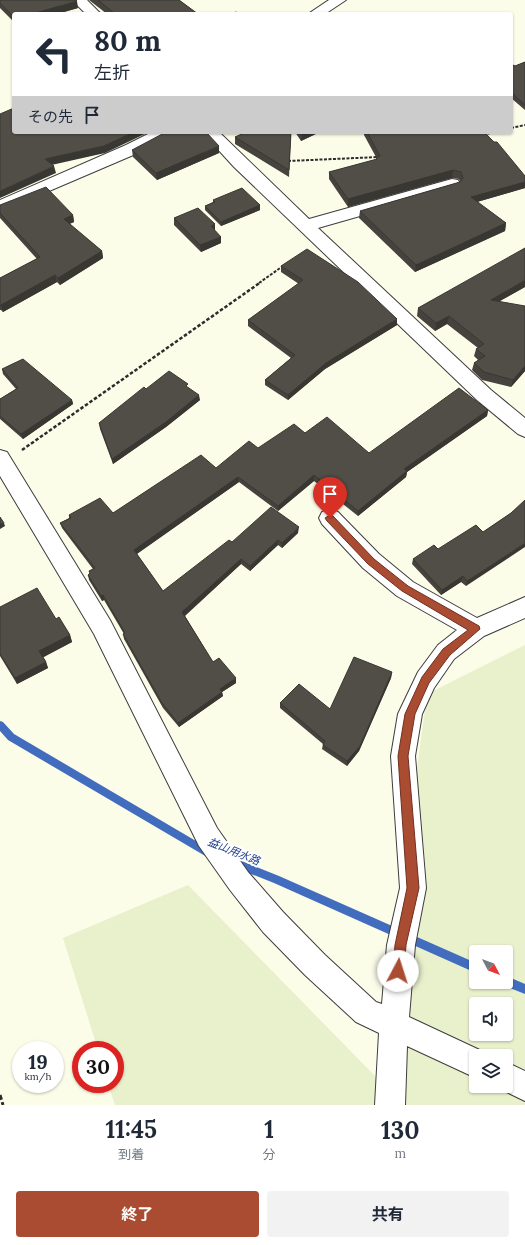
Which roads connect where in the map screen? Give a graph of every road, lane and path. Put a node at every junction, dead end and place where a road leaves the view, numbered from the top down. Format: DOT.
graph roads {
  1 [pos="79,0"];
  2 [pos="339,0"];
  3 [pos="92,12"];
  4 [pos="318,12"];
  5 [pos="525,125"];
  6 [pos="513,128"];
  7 [pos="160,134"];
  8 [pos="212,134"];
  9 [pos="486,134"];
  10 [pos="479,136"];
  11 [pos="381,157"];
  12 [pos="287,161"];
  13 [pos="452,184"];
  14 [pos="0,206"];
  15 [pos="307,225"];
  16 [pos="321,239"];
  17 [pos="525,428"];
  18 [pos="1,461"];
  19 [pos="330,518"];
  20 [pos="525,607"];
  21 [pos="476,629"];
  22 [pos="394,1024"];
  23 [pos="469,1060"];
  24 [pos="513,1080"];
  25 [pos="525,1086"];
  26 [pos="0,1094"];
  27 [pos="3,1105"];
  28 [pos="390,1105"];
  1 -- 3 [label="street"];
  2 -- 4 [label="street"];
  5 -- 6 [label="path"];
  7 -- 14 [label="street"];
  8 -- 15 [label="street"];
  9 -- 10 [label="path"];
  11 -- 12 [label="path"];
  13 -- 15 [label="street"];
  15 -- 16 [label="street"];
  16 -- 17 [label="street"];
  16 -- 18 [label="path"];
  18 -- 22 [label="street"];
  19 -- 21 [label="street"];
  20 -- 21 [label="street"];
  21 -- 22 [label="street"];
  22 -- 23 [label="street"];
  22 -- 28 [label="street"];
  24 -- 25 [label="street"];
  26 -- 27 [label="path"];
}
